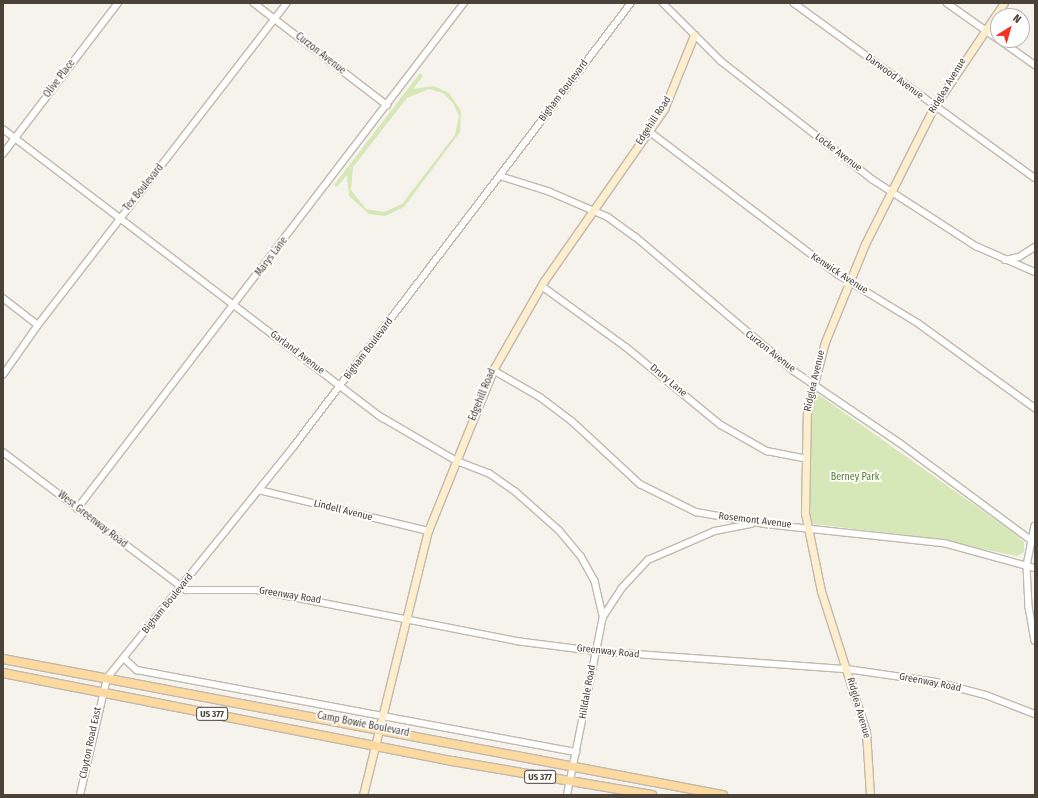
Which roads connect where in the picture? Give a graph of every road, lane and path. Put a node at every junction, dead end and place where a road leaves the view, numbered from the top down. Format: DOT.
graph roads {
  1 [pos="118,3"];
  2 [pos="254,3"];
  3 [pos="288,3"];
  4 [pos="464,3"];
  5 [pos="631,3"];
  6 [pos="663,3"];
  7 [pos="794,3"];
  8 [pos="947,3"];
  9 [pos="1004,3"];
  10 [pos="275,19"];
  11 [pos="984,29"];
  12 [pos="990,33"];
  13 [pos="694,35"];
  14 [pos="1011,48"];
  15 [pos="1035,65"];
  16 [pos="387,105"];
  17 [pos="934,107"];
  18 [pos="3,129"];
  19 [pos="649,131"];
  20 [pos="15,138"];
  21 [pos="3,154"];
  22 [pos="500,176"];
  23 [pos="1035,178"];
  24 [pos="891,192"];
  25 [pos="593,210"];
  26 [pos="120,219"];
  27 [pos="1035,247"];
  28 [pos="1005,260"];
  29 [pos="1035,272"];
  30 [pos="849,281"];
  31 [pos="542,286"];
  32 [pos="3,298"];
  33 [pos="234,306"];
  34 [pos="38,325"];
  35 [pos="493,370"];
  36 [pos="3,375"];
  37 [pos="812,384"];
  38 [pos="341,386"];
  39 [pos="1035,408"];
  40 [pos="3,452"];
  41 [pos="804,458"];
  42 [pos="457,461"];
  43 [pos="259,490"];
  44 [pos="77,509"];
  45 [pos="765,524"];
  46 [pos="1035,526"];
  47 [pos="808,527"];
  48 [pos="428,531"];
  49 [pos="1033,542"];
  50 [pos="1027,566"];
  51 [pos="1035,568"];
  52 [pos="181,588"];
  53 [pos="603,617"];
  54 [pos="404,619"];
  55 [pos="1035,640"];
  56 [pos="594,651"];
  57 [pos="124,658"];
  58 [pos="3,659"];
  59 [pos="847,669"];
  60 [pos="3,673"];
  61 [pos="107,678"];
  62 [pos="102,691"];
  63 [pos="238,704"];
  64 [pos="381,714"];
  65 [pos="1035,714"];
  66 [pos="235,719"];
  67 [pos="380,728"];
  68 [pos="377,746"];
  69 [pos="576,752"];
  70 [pos="572,768"];
  71 [pos="570,782"];
  72 [pos="80,795"];
  73 [pos="363,795"];
  74 [pos="567,795"];
  75 [pos="652,795"];
  76 [pos="723,795"];
  77 [pos="870,795"];
  1 -- 20 [label="street, Olive Place"];
  2 -- 10 [label="street, Curzon Avenue"];
  3 -- 10 [label="street, Tex Boulevard"];
  4 -- 16 [label="street, Marys Lane"];
  5 -- 22 [label="street, Bigham Boulevard"];
  6 -- 13 [label="street, Locke Avenue"];
  7 -- 17 [label="street, Darwood Avenue"];
  8 -- 11 [label="street"];
  9 -- 11 [label="street, Ridglea Avenue"];
  10 -- 16 [label="street, Curzon Avenue"];
  10 -- 26 [label="street, Tex Boulevard"];
  11 -- 12 [label="street"];
  11 -- 17 [label="street, Ridglea Avenue"];
  13 -- 19 [label="street, Edgehill Road"];
  13 -- 24 [label="street, Locke Avenue"];
  14 -- 15 [label="street"];
  16 -- 33 [label="street, Marys Lane"];
  17 -- 23 [label="street, Darwood Avenue"];
  17 -- 24 [label="street, Ridglea Avenue"];
  18 -- 20 [label="street, Garland Avenue"];
  19 -- 25 [label="street, Edgehill Road"];
  19 -- 30 [label="street, Kenwick Avenue"];
  20 -- 21 [label="street, Olive Place"];
  20 -- 26 [label="street, Garland Avenue"];
  22 -- 25 [label="street, Curzon Avenue"];
  22 -- 38 [label="street, Bigham Boulevard"];
  24 -- 28 [label="street, Locke Avenue"];
  24 -- 30 [label="street, Ridglea Avenue"];
  25 -- 31 [label="street, Edgehill Road"];
  25 -- 37 [label="street, Curzon Avenue"];
  26 -- 33 [label="street, Garland Avenue"];
  26 -- 34 [label="street, Tex Boulevard"];
  27 -- 28 [label="street"];
  28 -- 29 [label="street, Locke Avenue"];
  30 -- 37 [label="street, Ridglea Avenue"];
  30 -- 39 [label="street, Kenwick Avenue"];
  31 -- 35 [label="street, Edgehill Road"];
  31 -- 41 [label="street, Drury Lane"];
  32 -- 34 [label="street"];
  33 -- 38 [label="street, Garland Avenue"];
  33 -- 44 [label="street, Marys Lane"];
  34 -- 36 [label="street, Tex Boulevard"];
  35 -- 42 [label="street, Edgehill Road"];
  35 -- 45 [label="street, Rosemont Avenue"];
  37 -- 41 [label="street, Ridglea Avenue"];
  37 -- 49 [label="street, Curzon Avenue"];
  38 -- 42 [label="street, Garland Avenue"];
  38 -- 43 [label="street, Bigham Boulevard"];
  40 -- 44 [label="street, West Greenway Road"];
  41 -- 47 [label="street, Ridglea Avenue"];
  42 -- 48 [label="street, Edgehill Road"];
  42 -- 53 [label="street, Garland Avenue"];
  43 -- 48 [label="street, Lindell Avenue"];
  43 -- 52 [label="street, Bigham Boulevard"];
  44 -- 52 [label="street, West Greenway Road"];
  45 -- 47 [label="street, Rosemont Avenue"];
  45 -- 53 [label="street, Hilldale Road"];
  46 -- 49 [label="street"];
  47 -- 50 [label="street, Rosemont Avenue"];
  47 -- 59 [label="street, Ridglea Avenue"];
  48 -- 54 [label="street, Edgehill Road"];
  49 -- 50 [label="street"];
  50 -- 51 [label="street, Rosemont Avenue"];
  50 -- 55 [label="street"];
  52 -- 54 [label="street, Greenway Road"];
  52 -- 57 [label="street, Bigham Boulevard"];
  53 -- 56 [label="street, Hilldale Road"];
  54 -- 56 [label="street, Greenway Road"];
  54 -- 64 [label="street, Edgehill Road"];
  56 -- 59 [label="street, Greenway Road"];
  56 -- 69 [label="street, Hilldale Road"];
  57 -- 61 [label="street, Bigham Boulevard"];
  57 -- 64 [label="street"];
  58 -- 61 [label="main road, Camp Bowie Boulevard / US 377"];
  59 -- 65 [label="street, Greenway Road"];
  59 -- 77 [label="street, Ridglea Avenue"];
  60 -- 62 [label="main road, Camp Bowie Boulevard / US 377"];
  61 -- 62 [label="street, Bigham Boulevard"];
  61 -- 63 [label="main road, Camp Bowie Boulevard / US 377"];
  62 -- 66 [label="main road, Camp Bowie Boulevard / US 377"];
  62 -- 72 [label="street, Clayton Road East"];
  63 -- 66 [label="main road"];
  63 -- 67 [label="main road, Camp Bowie Boulevard / US 377"];
  64 -- 67 [label="street, Edgehill Road"];
  64 -- 69 [label="street"];
  66 -- 68 [label="main road, Camp Bowie Boulevard / US 377"];
  67 -- 68 [label="street, Edgehill Road"];
  67 -- 70 [label="main road, Camp Bowie Boulevard / US 377"];
  68 -- 71 [label="main road, Camp Bowie Boulevard / US 377"];
  68 -- 73 [label="street, Edgehill Road"];
  69 -- 70 [label="street, Hilldale Road"];
  70 -- 71 [label="street, Hilldale Road"];
  70 -- 76 [label="main road, Camp Bowie Boulevard / US 377"];
  71 -- 74 [label="street, Hilldale Road"];
  71 -- 75 [label="main road, Camp Bowie Boulevard / US 377"];
}
